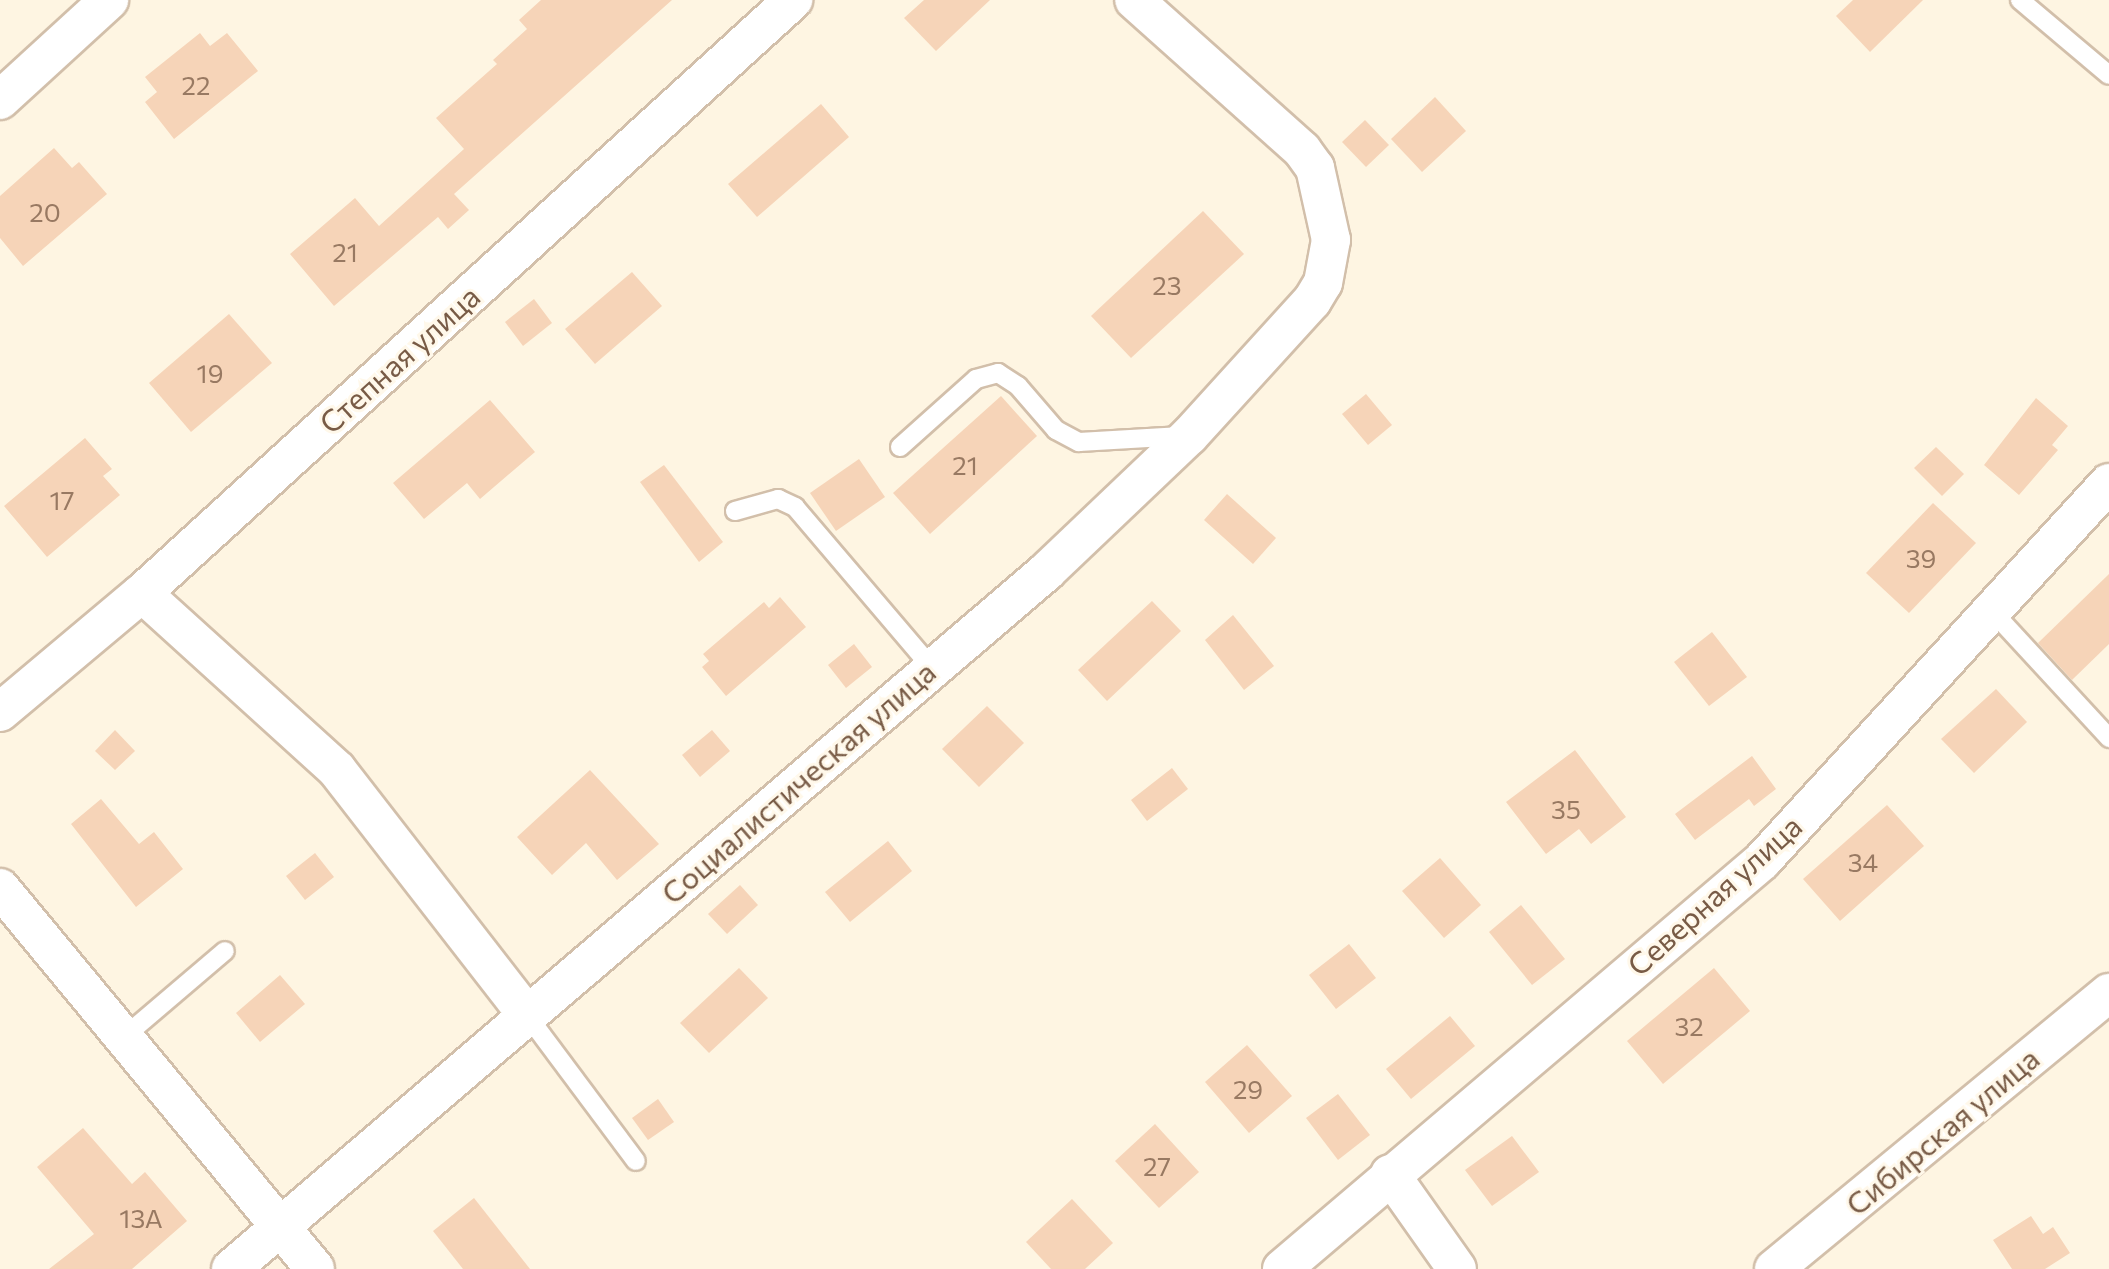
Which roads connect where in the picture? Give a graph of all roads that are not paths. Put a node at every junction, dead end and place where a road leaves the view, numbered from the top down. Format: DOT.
graph roads {
  1 [pos="109,0"];
  2 [pos="793,0"];
  3 [pos="1134,0"];
  4 [pos="2020,0"];
  5 [pos="2109,75"];
  6 [pos="0,100"];
  7 [pos="1189,436"];
  8 [pos="900,447"];
  9 [pos="2109,483"];
  10 [pos="735,511"];
  11 [pos="142,593"];
  12 [pos="1992,611"];
  13 [pos="931,667"];
  14 [pos="0,712"];
  15 [pos="2109,738"];
  16 [pos="0,888"];
  17 [pos="225,951"];
  18 [pos="2109,993"];
  19 [pos="527,1015"];
  20 [pos="125,1036"];
  21 [pos="636,1161"];
  22 [pos="1390,1174"];
  23 [pos="277,1226"];
  24 [pos="231,1269"];
  25 [pos="315,1269"];
  26 [pos="1282,1269"];
  27 [pos="1457,1269"];
  28 [pos="1774,1269"];
  1 -- 6 [label="street"];
  2 -- 11 [label="street, Степная улица"];
  3 -- 7 [label="street, Социалистическая улица"];
  4 -- 5 [label="lane"];
  7 -- 8 [label="lane"];
  7 -- 13 [label="street, Социалистическая улица"];
  9 -- 12 [label="street, Северная улица"];
  10 -- 13 [label="lane"];
  11 -- 14 [label="street, Степная улица"];
  11 -- 19 [label="street"];
  12 -- 15 [label="lane"];
  12 -- 22 [label="street, Северная улица"];
  13 -- 19 [label="street, Социалистическая улица"];
  16 -- 20 [label="street"];
  17 -- 20 [label="lane"];
  18 -- 28 [label="street, Сибирская улица"];
  19 -- 21 [label="lane"];
  19 -- 23 [label="street, Социалистическая улица"];
  20 -- 23 [label="street"];
  22 -- 26 [label="street, Северная улица"];
  22 -- 27 [label="street"];
  23 -- 24 [label="street, Социалистическая улица"];
  23 -- 25 [label="street"];
}
